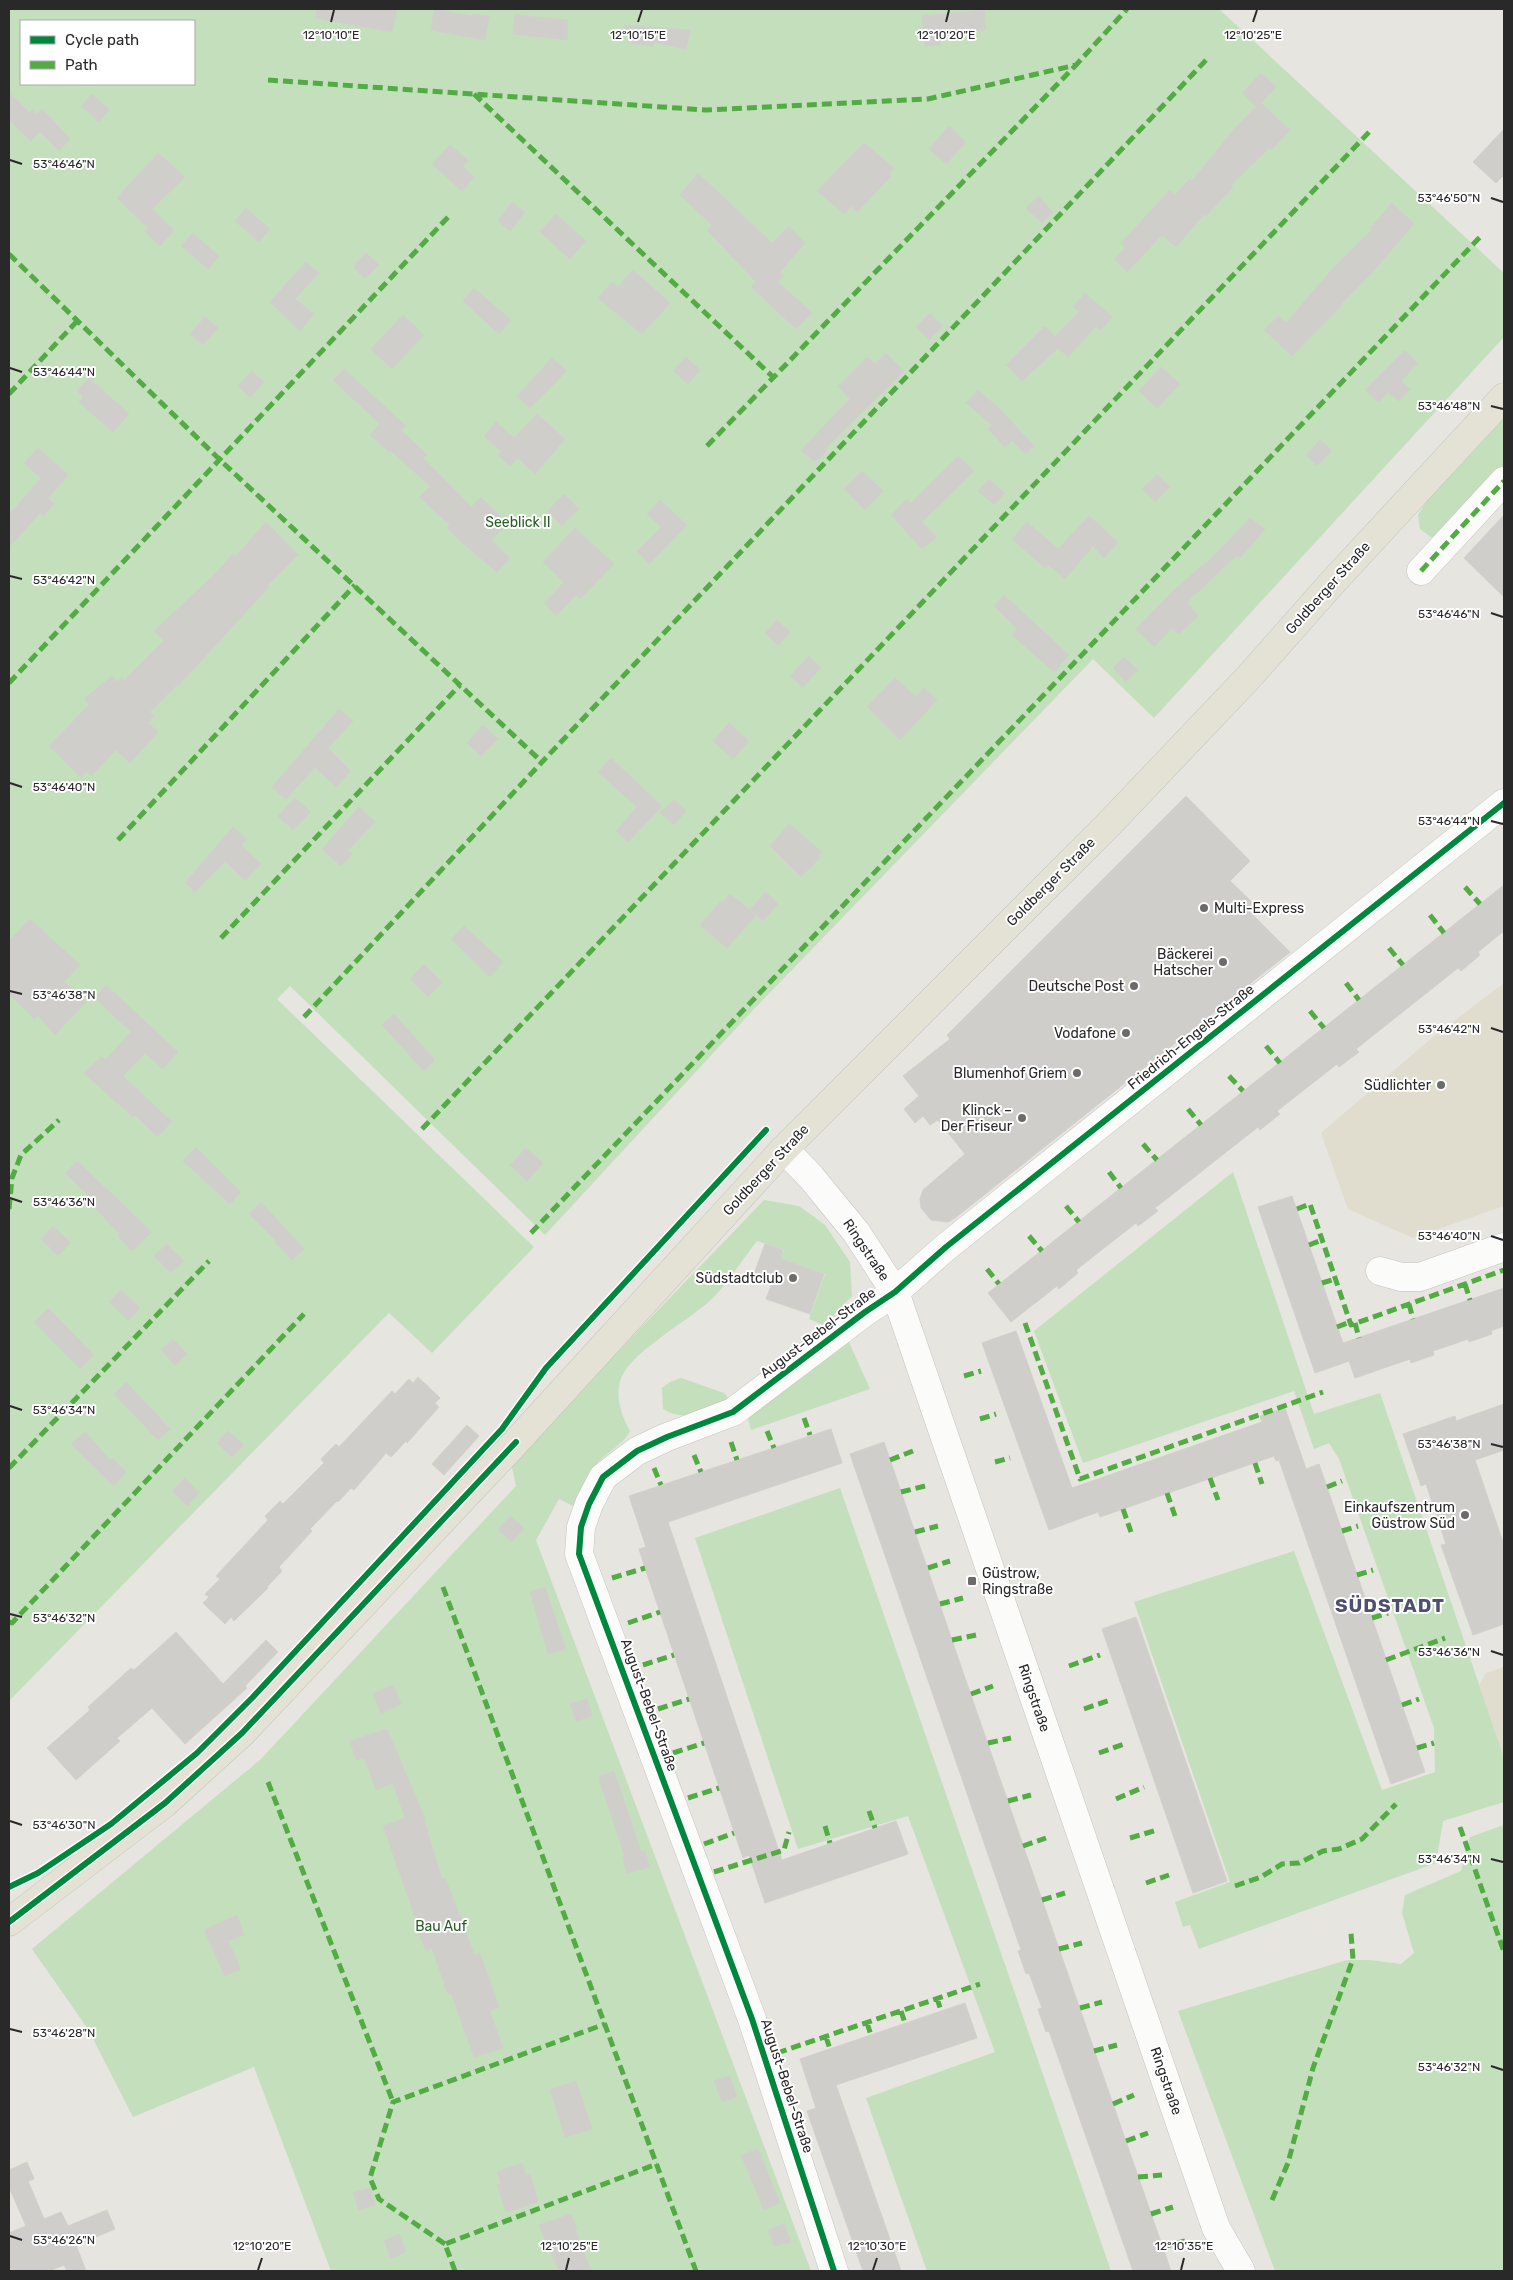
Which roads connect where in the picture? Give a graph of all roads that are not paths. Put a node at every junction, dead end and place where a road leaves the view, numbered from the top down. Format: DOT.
graph roads {
  1 [pos="1504,397"];
  2 [pos="1504,481"];
  3 [pos="1420,571"];
  4 [pos="1504,803"];
  5 [pos="784,1149"];
  6 [pos="1504,1248"];
  7 [pos="1380,1271"];
  8 [pos="894,1292"];
  9 [pos="9,1922"];
  10 [pos="834,2271"];
  11 [pos="1241,2271"];
  1 -- 5 [label="main road, Goldberger Straße"];
  2 -- 3 [label="street"];
  4 -- 8 [label="street, Friedrich-Engels-Straße"];
  5 -- 8 [label="street, Ringstraße"];
  5 -- 9 [label="main road, Goldberger Straße"];
  6 -- 7 [label="street"];
  8 -- 10 [label="street, August-Bebel-Straße"];
  8 -- 11 [label="street, Ringstraße"];
}
